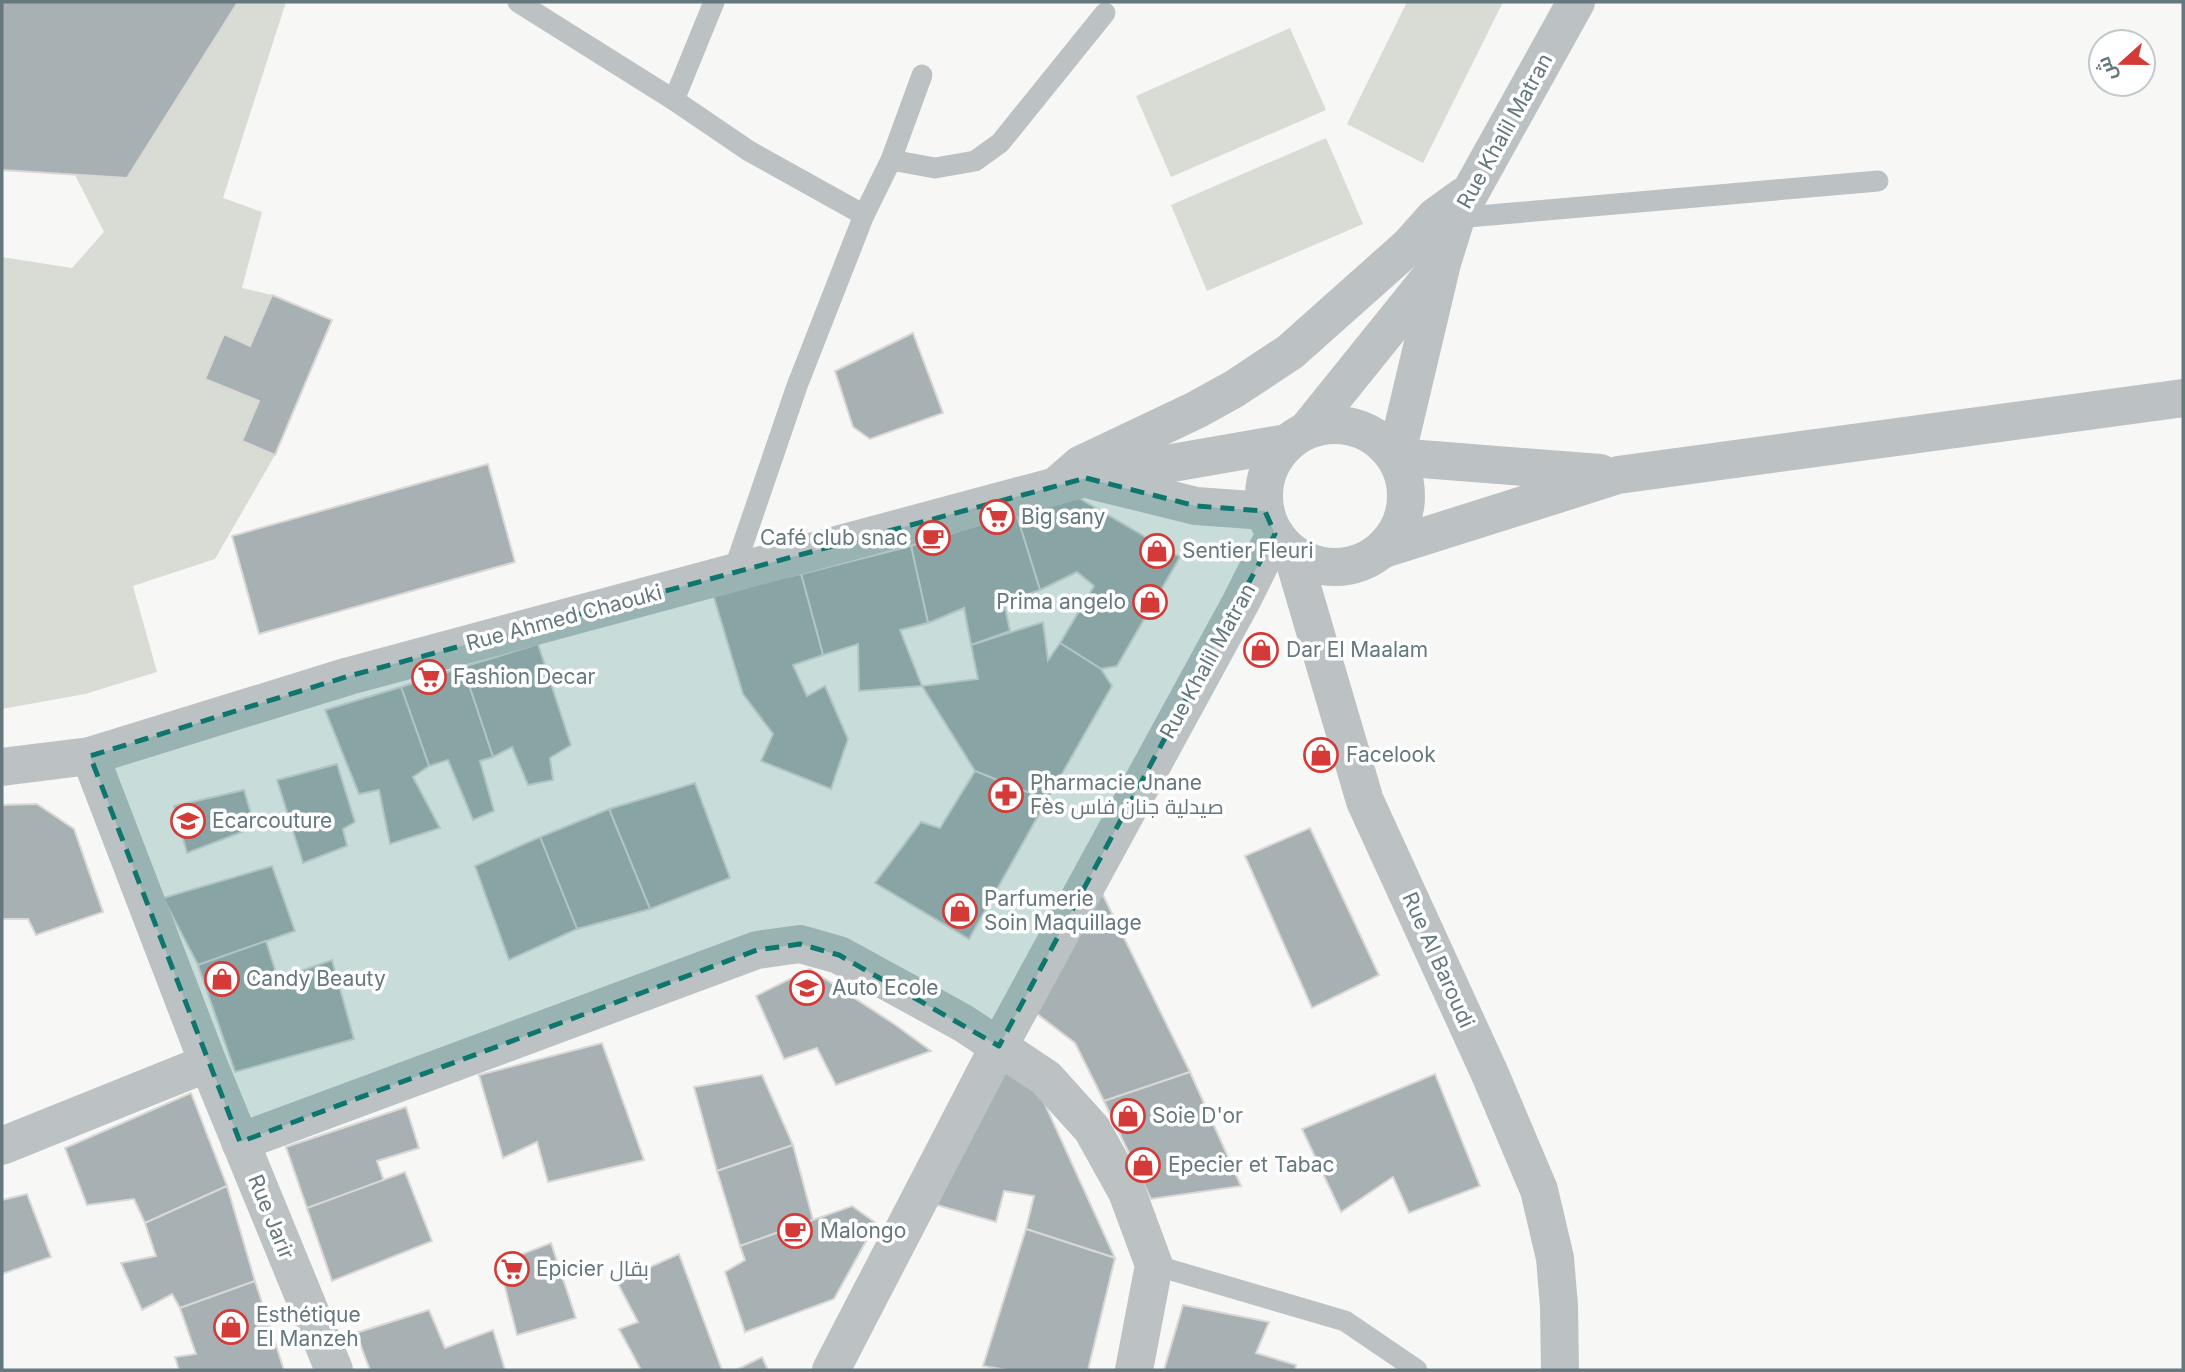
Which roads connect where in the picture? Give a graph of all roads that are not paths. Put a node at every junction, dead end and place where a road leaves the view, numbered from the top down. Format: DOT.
graph roads {
  1 [pos="518,2"];
  2 [pos="714,2"];
  3 [pos="1576,2"];
  4 [pos="1105,13"];
  5 [pos="922,75"];
  6 [pos="674,100"];
  7 [pos="891,160"];
  8 [pos="1878,181"];
  9 [pos="1465,203"];
  10 [pos="864,215"];
  11 [pos="1442,263"];
  12 [pos="2183,398"];
  13 [pos="1298,436"];
  14 [pos="1396,457"];
  15 [pos="1618,475"];
  16 [pos="1071,482"];
  17 [pos="1277,533"];
  18 [pos="1384,549"];
  19 [pos="733,573"];
  20 [pos="90,756"];
  21 [pos="2,767"];
  22 [pos="999,1046"];
  23 [pos="208,1063"];
  24 [pos="240,1142"];
  25 [pos="2,1146"];
  26 [pos="1154,1265"];
  27 [pos="334,1370"];
  28 [pos="831,1370"];
  29 [pos="1134,1370"];
  30 [pos="1416,1370"];
  31 [pos="1560,1370"];
  1 -- 6 [label="lane"];
  2 -- 6 [label="lane"];
  3 -- 9 [label="street, Rue Khalil Matran"];
  4 -- 7 [label="lane"];
  5 -- 7 [label="lane"];
  6 -- 10 [label="lane"];
  7 -- 10 [label="lane"];
  8 -- 9 [label="lane"];
  9 -- 11 [label="street, Rue Khalil Matran"];
  9 -- 16 [label="street"];
  10 -- 19 [label="lane"];
  11 -- 13 [label="street, Rue Khalil Matran"];
  11 -- 14 [label="street, Rue Khalil Matran"];
  12 -- 15 [label="street"];
  13 -- 14 [label="street"];
  13 -- 16 [label="street, Rue Ahmed Chaouki"];
  13 -- 17 [label="street"];
  14 -- 15 [label="street"];
  14 -- 18 [label="street"];
  15 -- 18 [label="street"];
  16 -- 17 [label="street, Rue Ahmed Chaouki"];
  16 -- 19 [label="street, Rue Ahmed Chaouki"];
  17 -- 18 [label="street"];
  17 -- 22 [label="street, Rue Khalil Matran"];
  17 -- 31 [label="street, Rue Al Baroudi"];
  19 -- 20 [label="street, Rue Ahmed Chaouki"];
  20 -- 21 [label="street, Rue Ahmed Chaouki"];
  20 -- 23 [label="street, Rue Jarir"];
  22 -- 24 [label="street"];
  22 -- 26 [label="street"];
  22 -- 28 [label="street, Rue Khalil Matran"];
  23 -- 24 [label="street, Rue Jarir"];
  23 -- 25 [label="street"];
  24 -- 27 [label="street, Rue Jarir"];
  26 -- 29 [label="street"];
  26 -- 30 [label="lane"];
}
